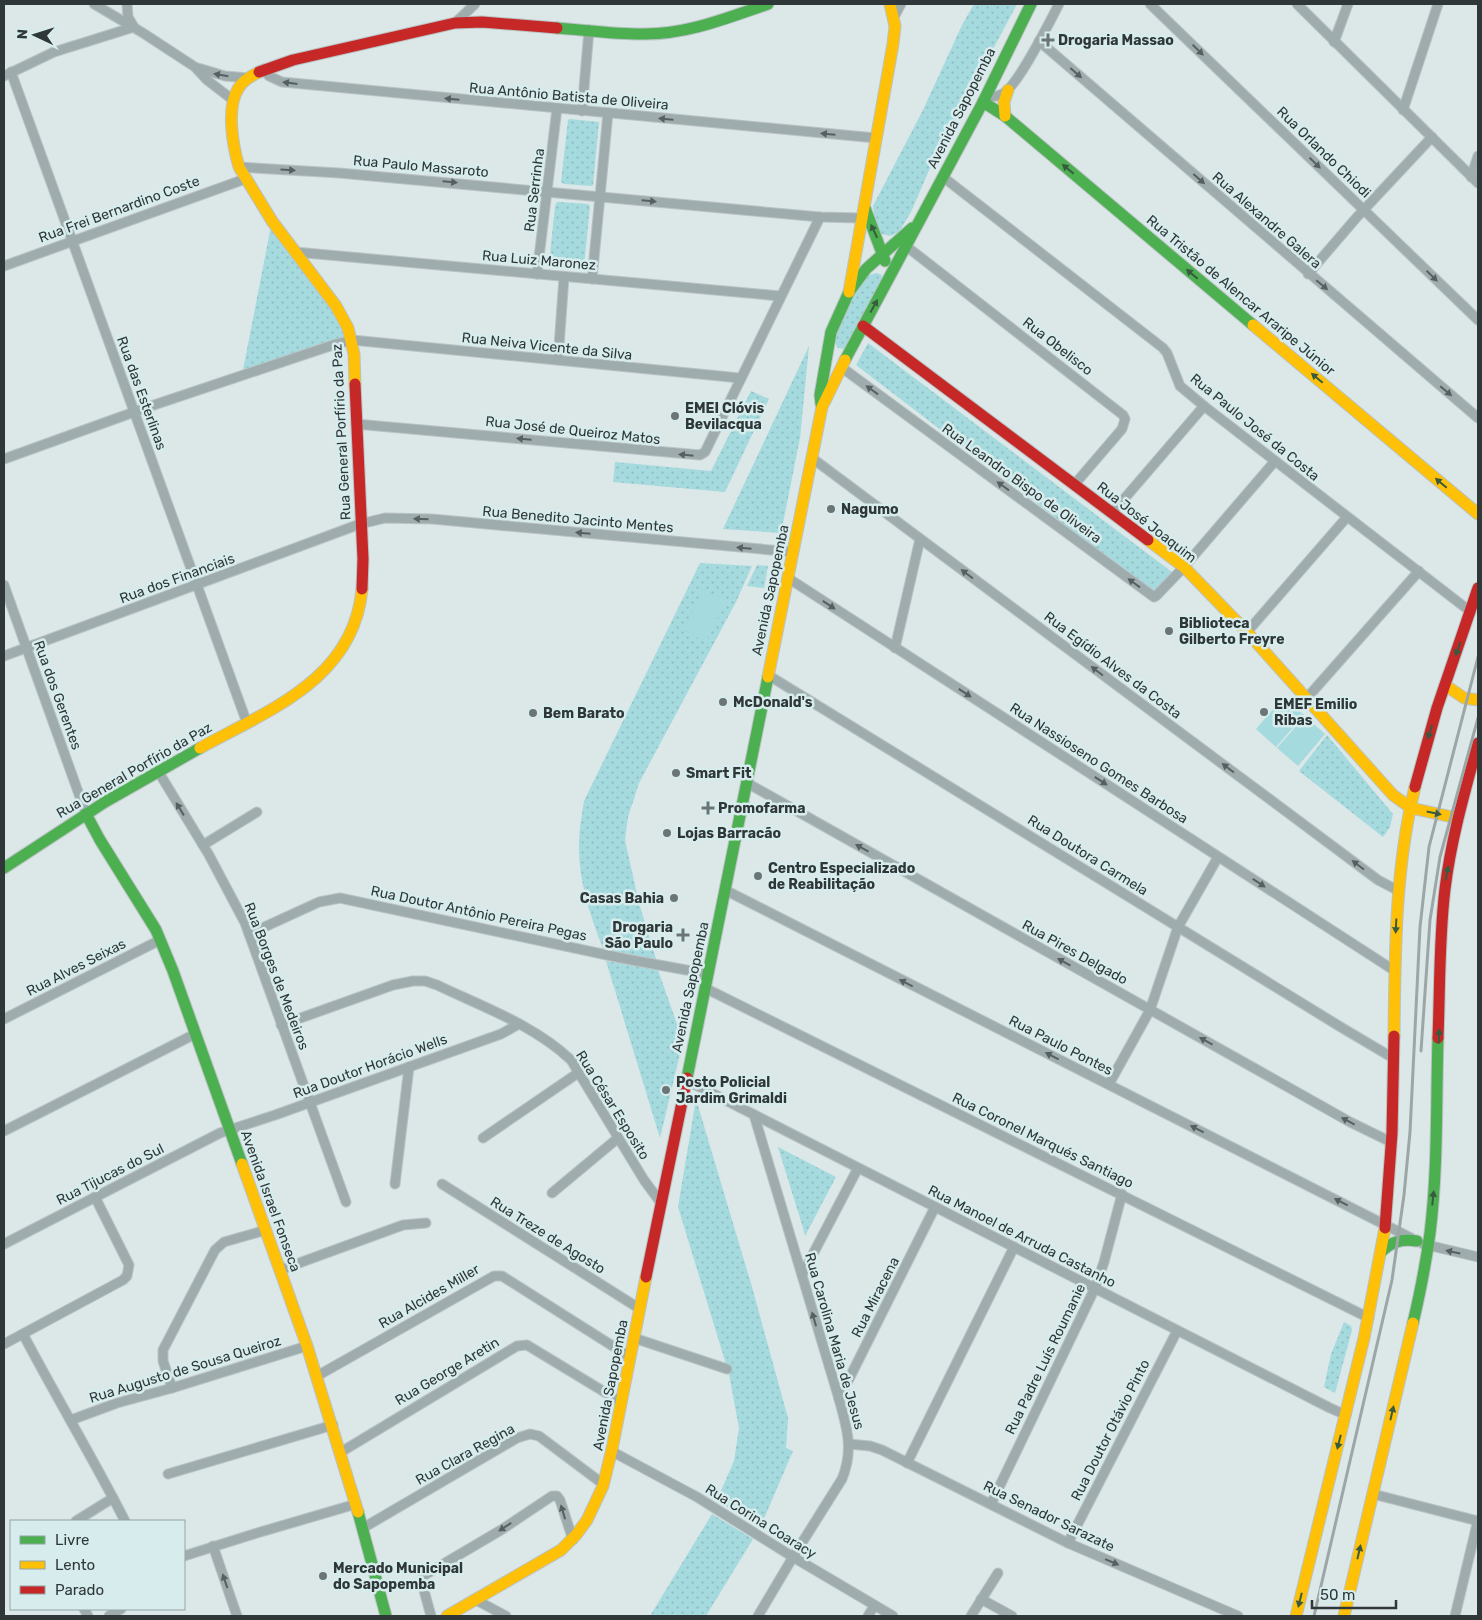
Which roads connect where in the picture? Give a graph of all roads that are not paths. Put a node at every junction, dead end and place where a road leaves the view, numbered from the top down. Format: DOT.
graph roads {
  1 [pos="94,4"];
  2 [pos="128,4"];
  3 [pos="475,4"];
  4 [pos="768,4"];
  5 [pos="894,4"];
  6 [pos="1031,4"];
  7 [pos="1059,4"];
  8 [pos="1150,4"];
  9 [pos="1297,4"];
  10 [pos="1348,4"];
  11 [pos="1438,4"];
  12 [pos="455,23"];
  13 [pos="134,27"];
  14 [pos="589,30"];
  15 [pos="1039,41"];
  16 [pos="1334,42"];
  17 [pos="195,68"];
  18 [pos="264,69"];
  19 [pos="7,74"];
  20 [pos="248,78"];
  21 [pos="995,78"];
  22 [pos="1011,87"];
  23 [pos="984,99"];
  24 [pos="232,100"];
  25 [pos="557,108"];
  26 [pos="1403,110"];
  27 [pos="582,111"];
  28 [pos="608,113"];
  29 [pos="1004,116"];
  30 [pos="1432,137"];
  31 [pos="876,138"];
  32 [pos="1478,156"];
  33 [pos="239,167"];
  34 [pos="943,177"];
  35 [pos="245,179"];
  36 [pos="1475,180"];
  37 [pos="547,191"];
  38 [pos="600,196"];
  39 [pos="1364,210"];
  40 [pos="863,213"];
  41 [pos="820,217"];
  42 [pos="916,225"];
  43 [pos="73,241"];
  44 [pos="906,246"];
  45 [pos="295,252"];
  46 [pos="883,254"];
  47 [pos="4,266"];
  48 [pos="537,274"];
  49 [pos="1308,274"];
  50 [pos="564,277"];
  51 [pos="592,279"];
  52 [pos="884,286"];
  53 [pos="849,292"];
  54 [pos="780,296"];
  55 [pos="1478,320"];
  56 [pos="863,326"];
  57 [pos="830,332"];
  58 [pos="352,340"];
  59 [pos="558,360"];
  60 [pos="844,362"];
  61 [pos="740,378"];
  62 [pos="1204,406"];
  63 [pos="822,407"];
  64 [pos="135,412"];
  65 [pos="1478,418"];
  66 [pos="356,424"];
  67 [pos="812,458"];
  68 [pos="4,459"];
  69 [pos="1275,462"];
  70 [pos="1074,485"];
  71 [pos="1112,513"];
  72 [pos="1478,514"];
  73 [pos="1347,517"];
  74 [pos="360,524"];
  75 [pos="920,539"];
  76 [pos="793,552"];
  77 [pos="1184,567"];
  78 [pos="1419,571"];
  79 [pos="788,578"];
  80 [pos="4,585"];
  81 [pos="197,585"];
  82 [pos="1478,588"];
  83 [pos="1471,612"];
  84 [pos="1247,632"];
  85 [pos="27,648"];
  86 [pos="895,648"];
  87 [pos="4,656"];
  88 [pos="768,675"];
  89 [pos="1445,686"];
  90 [pos="1306,699"];
  91 [pos="1478,700"];
  92 [pos="248,723"];
  93 [pos="1478,743"];
  94 [pos="158,771"];
  95 [pos="747,783"];
  96 [pos="1410,808"];
  97 [pos="257,812"];
  98 [pos="86,814"];
  99 [pos="1457,818"];
  100 [pos="203,846"];
  101 [pos="1218,857"];
  102 [pos="4,868"];
  103 [pos="725,890"];
  104 [pos="1399,891"];
  105 [pos="1178,927"];
  106 [pos="249,934"];
  107 [pos="160,940"];
  108 [pos="1395,971"];
  109 [pos="708,974"];
  110 [pos="705,988"];
  111 [pos="1150,1010"];
  112 [pos="4,1019"];
  113 [pos="519,1024"];
  114 [pos="282,1025"];
  115 [pos="195,1034"];
  116 [pos="1393,1058"];
  117 [pos="409,1067"];
  118 [pos="578,1072"];
  119 [pos="686,1080"];
  120 [pos="1108,1084"];
  121 [pos="310,1103"];
  122 [pos="754,1115"];
  123 [pos="229,1130"];
  124 [pos="4,1132"];
  125 [pos="483,1138"];
  126 [pos="618,1138"];
  127 [pos="1391,1142"];
  128 [pos="858,1168"];
  129 [pos="395,1184"];
  130 [pos="442,1184"];
  131 [pos="552,1193"];
  132 [pos="1122,1194"];
  133 [pos="95,1197"];
  134 [pos="346,1202"];
  135 [pos="661,1203"];
  136 [pos="935,1208"];
  137 [pos="426,1223"];
  138 [pos="1385,1224"];
  139 [pos="266,1230"];
  140 [pos="4,1244"];
  141 [pos="1422,1244"];
  142 [pos="1014,1247"];
  143 [pos="1381,1252"];
  144 [pos="1478,1257"];
  145 [pos="280,1270"];
  146 [pos="802,1275"];
  147 [pos="1095,1288"];
  148 [pos="640,1309"];
  149 [pos="1369,1318"];
  150 [pos="1177,1331"];
  151 [pos="23,1334"];
  152 [pos="634,1338"];
  153 [pos="4,1344"];
  154 [pos="307,1346"];
  155 [pos="630,1357"];
  156 [pos="727,1369"];
  157 [pos="317,1376"];
  158 [pos="172,1388"];
  159 [pos="839,1399"];
  160 [pos="621,1402"];
  161 [pos="1346,1414"];
  162 [pos="70,1420"];
  163 [pos="333,1425"];
  164 [pos="849,1444"];
  165 [pos="341,1452"];
  166 [pos="613,1452"];
  167 [pos="907,1463"];
  168 [pos="168,1474"];
  169 [pos="604,1484"];
  170 [pos="1372,1494"];
  171 [pos="113,1498"];
  172 [pos="356,1504"];
  173 [pos="991,1504"];
  174 [pos="78,1520"];
  175 [pos="124,1520"];
  176 [pos="1478,1521"];
  177 [pos="363,1528"];
  178 [pos="573,1540"];
  179 [pos="1068,1542"];
  180 [pos="213,1546"];
  181 [pos="185,1556"];
  182 [pos="793,1557"];
  183 [pos="998,1573"];
  184 [pos="982,1599"];
  185 [pos="476,1600"];
  186 [pos="874,1606"];
  187 [pos="237,1616"];
  188 [pos="386,1616"];
  189 [pos="431,1616"];
  190 [pos="447,1616"];
  191 [pos="506,1616"];
  192 [pos="758,1616"];
  193 [pos="868,1616"];
  194 [pos="893,1616"];
  195 [pos="971,1616"];
  196 [pos="1012,1616"];
  197 [pos="1238,1616"];
  198 [pos="1296,1616"];
  199 [pos="1344,1616"];
  200 [pos="1455,1616"];
  1 -- 13 [label="street"];
  2 -- 13 [label="street"];
  3 -- 12 [label="street"];
  4 -- 14 [label="main road"];
  5 -- 31 [label="main road"];
  6 -- 21 [label="main road, Avenida Sapopemba"];
  7 -- 15 [label="street"];
  8 -- 39 [label="street, Rua Orlando Chiodi, one-way"];
  9 -- 16 [label="street"];
  10 -- 16 [label="street"];
  11 -- 26 [label="street"];
  12 -- 14 [label="main road"];
  12 -- 18 [label="main road"];
  13 -- 17 [label="street"];
  13 -- 19 [label="street"];
  14 -- 27 [label="street"];
  15 -- 22 [label="street"];
  15 -- 49 [label="street, Rua Alexandre Galera, one-way"];
  16 -- 26 [label="street"];
  20 -- 17 [label="street, one-way"];
  17 -- 24 [label="street"];
  18 -- 20 [label="main road"];
  25 -- 18 [label="street, Rua Antônio Batista de Oliveira, one-way"];
  19 -- 43 [label="street, Rua das Esterlinas"];
  20 -- 24 [label="main road"];
  21 -- 22 [label="street"];
  21 -- 23 [label="main road, Avenida Sapopemba"];
  22 -- 23 [label="street"];
  22 -- 29 [label="main road"];
  23 -- 29 [label="main road, Rua Tristão de Alencar Araripe Júnior"];
  23 -- 34 [label="main road, Avenida Sapopemba"];
  24 -- 33 [label="main road, Rua General Porfírio da Paz"];
  25 -- 27 [label="street, Rua Antônio Batista de Oliveira"];
  25 -- 37 [label="street, Rua Serrinha"];
  26 -- 30 [label="street"];
  27 -- 28 [label="street, Rua Antônio Batista de Oliveira"];
  31 -- 28 [label="street, Rua Antônio Batista de Oliveira, one-way"];
  28 -- 38 [label="street"];
  72 -- 29 [label="main road, Rua Tristão de Alencar Araripe Júnior, one-way"];
  30 -- 36 [label="street"];
  30 -- 39 [label="street"];
  31 -- 40 [label="main road"];
  32 -- 36 [label="street"];
  33 -- 35 [label="main road, Rua General Porfírio da Paz"];
  33 -- 37 [label="street, Rua Paulo Massaroto, one-way"];
  34 -- 42 [label="main road, Avenida Sapopemba"];
  34 -- 62 [label="street, Rua Paulo José da Costa"];
  35 -- 43 [label="street, Rua Frei Bernardino Coste"];
  35 -- 45 [label="main road, Rua General Porfírio da Paz"];
  37 -- 38 [label="street, Rua Paulo Massaroto"];
  37 -- 48 [label="street, Rua Serrinha"];
  38 -- 41 [label="street, Rua Paulo Massaroto, one-way"];
  38 -- 51 [label="street"];
  39 -- 49 [label="street"];
  39 -- 55 [label="street, Rua Orlando Chiodi, one-way"];
  40 -- 41 [label="street, Rua Paulo Massaroto"];
  46 -- 40 [label="main road, one-way"];
  40 -- 53 [label="main road"];
  41 -- 54 [label="street, Rua José de Queiroz Matos"];
  42 -- 44 [label="main road, Avenida Sapopemba"];
  42 -- 46 [label="main road, Avenida Sapopemba"];
  43 -- 47 [label="street, Rua Frei Bernardino Coste"];
  43 -- 64 [label="street, Rua das Esterlinas"];
  44 -- 52 [label="main road, Avenida Sapopemba"];
  44 -- 70 [label="street, Rua Obelisco"];
  45 -- 48 [label="street, Rua Luiz Maronez"];
  45 -- 58 [label="main road, Rua General Porfírio da Paz"];
  46 -- 52 [label="main road"];
  46 -- 53 [label="main road, Avenida Sapopemba"];
  48 -- 50 [label="street, Rua Luiz Maronez"];
  49 -- 65 [label="street, Rua Alexandre Galera, one-way"];
  50 -- 51 [label="street, Rua Luiz Maronez"];
  50 -- 59 [label="street"];
  51 -- 54 [label="street, Rua Luiz Maronez"];
  56 -- 52 [label="main road, Avenida Sapopemba, one-way"];
  53 -- 57 [label="main road, Avenida Sapopemba"];
  54 -- 61 [label="street, Rua José de Queiroz Matos"];
  56 -- 60 [label="main road, Avenida Sapopemba"];
  56 -- 70 [label="main road, Rua José Joaquim"];
  57 -- 60 [label="main road"];
  57 -- 63 [label="main road, Avenida Sapopemba"];
  58 -- 59 [label="street, Rua Neiva Vicente da Silva"];
  58 -- 64 [label="street"];
  58 -- 66 [label="main road, Rua General Porfírio da Paz"];
  59 -- 61 [label="street, Rua Neiva Vicente da Silva"];
  60 -- 63 [label="main road, Avenida Sapopemba"];
  77 -- 60 [label="street, Rua Leandro Bispo de Oliveira, one-way"];
  61 -- 66 [label="street, Rua José de Queiroz Matos, one-way"];
  62 -- 69 [label="street, Rua Paulo José da Costa"];
  62 -- 71 [label="street"];
  63 -- 67 [label="main road, Avenida Sapopemba"];
  64 -- 68 [label="street"];
  64 -- 81 [label="street, Rua das Esterlinas"];
  66 -- 74 [label="main road, Rua General Porfírio da Paz"];
  67 -- 75 [label="street, Rua Egídio Alves da Costa"];
  67 -- 76 [label="main road, Avenida Sapopemba"];
  69 -- 73 [label="street, Rua Paulo José da Costa"];
  69 -- 77 [label="street"];
  70 -- 71 [label="main road, Rua José Joaquim"];
  71 -- 77 [label="main road, Rua José Joaquim"];
  73 -- 78 [label="street, Rua Paulo José da Costa"];
  73 -- 84 [label="street"];
  76 -- 74 [label="street, Rua Benedito Jacinto Mentes, one-way"];
  74 -- 81 [label="street, Rua dos Financiais"];
  74 -- 92 [label="main road, Rua General Porfírio da Paz"];
  75 -- 86 [label="street"];
  104 -- 75 [label="street, Rua Egídio Alves da Costa, one-way"];
  76 -- 79 [label="main road, Avenida Sapopemba"];
  77 -- 84 [label="main road, Rua José Joaquim"];
  78 -- 83 [label="street, Rua Paulo José da Costa"];
  78 -- 90 [label="street"];
  79 -- 86 [label="street, Rua Nassioseno Gomes Barbosa, one-way"];
  79 -- 88 [label="main road, Avenida Sapopemba"];
  80 -- 85 [label="street, Rua dos Gerentes"];
  81 -- 85 [label="street, Rua dos Financiais"];
  81 -- 92 [label="street, Rua das Esterlinas"];
  82 -- 83 [label="main road"];
  83 -- 89 [label="main road, one-way"];
  84 -- 90 [label="main road, Rua José Joaquim"];
  85 -- 87 [label="street, Rua dos Financiais"];
  85 -- 98 [label="street, Rua dos Gerentes"];
  86 -- 101 [label="street, Rua Nassioseno Gomes Barbosa, one-way"];
  88 -- 95 [label="main road, Avenida Sapopemba"];
  88 -- 105 [label="street, Rua Doutora Carmela"];
  89 -- 91 [label="main road"];
  89 -- 96 [label="main road, one-way"];
  90 -- 96 [label="main road, Rua José Joaquim"];
  92 -- 94 [label="main road, Rua General Porfírio da Paz"];
  93 -- 99 [label="main road"];
  94 -- 98 [label="main road, Rua General Porfírio da Paz"];
  100 -- 94 [label="street, Rua Borges de Medeiros, one-way"];
  95 -- 103 [label="main road, Avenida Sapopemba"];
  111 -- 95 [label="street, Rua Pires Delgado, one-way"];
  96 -- 99 [label="main road, Rua José Joaquim, one-way"];
  96 -- 104 [label="main road"];
  97 -- 100 [label="street"];
  98 -- 102 [label="main road, Rua General Porfírio da Paz"];
  98 -- 107 [label="main road, Avenida Israel Fonseca"];
  141 -- 99 [label="main road, one-way"];
  100 -- 106 [label="street, Rua Borges de Medeiros"];
  101 -- 105 [label="street"];
  101 -- 108 [label="street, Rua Nassioseno Gomes Barbosa, one-way"];
  103 -- 109 [label="main road, Avenida Sapopemba"];
  120 -- 103 [label="street, Rua Paulo Pontes, one-way"];
  104 -- 108 [label="main road, one-way"];
  105 -- 111 [label="street"];
  105 -- 116 [label="street, Rua Doutora Carmela"];
  106 -- 109 [label="street, Rua Doutor Antônio Pereira Pegas"];
  106 -- 114 [label="street, Rua Borges de Medeiros"];
  107 -- 112 [label="street, Rua Alves Seixas"];
  107 -- 115 [label="main road, Avenida Israel Fonseca"];
  108 -- 116 [label="main road"];
  109 -- 110 [label="main road, Avenida Sapopemba"];
  110 -- 119 [label="main road, Avenida Sapopemba"];
  110 -- 132 [label="street, Rua Coronel Marqués Santiago"];
  111 -- 120 [label="street"];
  127 -- 111 [label="street, Rua Pires Delgado, one-way"];
  113 -- 114 [label="street, Rua César Esposito"];
  113 -- 117 [label="street, Rua Doutor Horácio Wells"];
  113 -- 118 [label="street, Rua César Esposito"];
  114 -- 121 [label="street, Rua Borges de Medeiros"];
  115 -- 123 [label="main road, Avenida Israel Fonseca"];
  115 -- 124 [label="street"];
  116 -- 127 [label="main road"];
  117 -- 121 [label="street, Rua Doutor Horácio Wells"];
  117 -- 129 [label="street"];
  118 -- 125 [label="street"];
  118 -- 126 [label="street, Rua César Esposito"];
  119 -- 122 [label="street, Rua Manoel de Arruda Castanho"];
  119 -- 135 [label="main road, Avenida Sapopemba"];
  138 -- 120 [label="street, Rua Paulo Pontes, one-way"];
  121 -- 123 [label="street, Rua Doutor Horácio Wells"];
  121 -- 134 [label="street, Rua Borges de Medeiros"];
  122 -- 128 [label="street, Rua Manoel de Arruda Castanho"];
  122 -- 146 [label="street, Rua Carolina Maria de Jesus"];
  123 -- 133 [label="street, Rua Tijucas do Sul"];
  123 -- 139 [label="main road, Avenida Israel Fonseca"];
  126 -- 131 [label="street"];
  126 -- 135 [label="street, Rua César Esposito"];
  127 -- 138 [label="main road"];
  128 -- 136 [label="street, Rua Manoel de Arruda Castanho"];
  128 -- 146 [label="street"];
  130 -- 148 [label="street, Rua Treze de Agosto"];
  132 -- 147 [label="street, Rua Padre Luís Roumanie"];
  132 -- 149 [label="street, Rua Coronel Marqués Santiago"];
  133 -- 140 [label="street, Rua Tijucas do Sul"];
  133 -- 151 [label="street"];
  135 -- 148 [label="main road, Avenida Sapopemba"];
  136 -- 142 [label="street, Rua Manoel de Arruda Castanho"];
  136 -- 159 [label="street, Rua Miracena"];
  137 -- 145 [label="street"];
  138 -- 141 [label="street, Rua Paulo Pontes"];
  138 -- 143 [label="main road"];
  139 -- 145 [label="main road, Avenida Israel Fonseca"];
  139 -- 158 [label="street"];
  141 -- 143 [label="main road"];
  144 -- 141 [label="street, Rua Paulo Pontes, one-way"];
  170 -- 141 [label="main road, one-way"];
  142 -- 147 [label="street, Rua Manoel de Arruda Castanho"];
  142 -- 167 [label="street"];
  143 -- 149 [label="main road"];
  145 -- 154 [label="main road, Avenida Israel Fonseca"];
  159 -- 146 [label="street, Rua Carolina Maria de Jesus, one-way"];
  147 -- 150 [label="street, Rua Manoel de Arruda Castanho"];
  147 -- 173 [label="street, Rua Padre Luís Roumanie"];
  148 -- 152 [label="main road, Avenida Sapopemba"];
  149 -- 161 [label="main road"];
  150 -- 161 [label="street, Rua Manoel de Arruda Castanho"];
  150 -- 179 [label="street, Rua Doutor Otávio Pinto"];
  151 -- 153 [label="street"];
  151 -- 162 [label="street"];
  152 -- 155 [label="main road, Avenida Sapopemba"];
  152 -- 156 [label="street"];
  154 -- 157 [label="main road, Avenida Israel Fonseca"];
  154 -- 158 [label="street, Rua Augusto de Sousa Queiroz"];
  155 -- 157 [label="street, Rua Alcides Miller"];
  155 -- 160 [label="main road, Avenida Sapopemba"];
  157 -- 163 [label="main road, Avenida Israel Fonseca"];
  158 -- 162 [label="street, Rua Augusto de Sousa Queiroz"];
  159 -- 164 [label="street, Rua Carolina Maria de Jesus"];
  160 -- 165 [label="street, Rua George Aretin"];
  160 -- 166 [label="main road, Avenida Sapopemba"];
  161 -- 198 [label="main road, one-way"];
  162 -- 171 [label="street"];
  163 -- 165 [label="main road, Avenida Israel Fonseca"];
  163 -- 168 [label="street"];
  164 -- 167 [label="street, Rua Senador Sarazate"];
  164 -- 182 [label="street, Rua Carolina Maria de Jesus"];
  165 -- 172 [label="main road, Avenida Israel Fonseca"];
  166 -- 169 [label="main road, Avenida Sapopemba"];
  166 -- 182 [label="street, Rua Corina Coaracy"];
  167 -- 173 [label="street, Rua Senador Sarazate"];
  169 -- 177 [label="street, Rua Clara Regina"];
  169 -- 178 [label="main road, Avenida Sapopemba"];
  170 -- 176 [label="street"];
  199 -- 170 [label="main road, one-way"];
  171 -- 174 [label="street"];
  171 -- 175 [label="street"];
  172 -- 177 [label="main road, Avenida Israel Fonseca"];
  172 -- 180 [label="street"];
  173 -- 179 [label="street, Rua Senador Sarazate"];
  176 -- 200 [label="street"];
  177 -- 188 [label="main road, Avenida Israel Fonseca"];
  178 -- 185 [label="main road, Avenida Sapopemba"];
  178 -- 189 [label="street, one-way"];
  179 -- 197 [label="street, Rua Senador Sarazate, one-way"];
  180 -- 181 [label="street"];
  187 -- 180 [label="street, one-way"];
  182 -- 186 [label="street, Rua Corina Coaracy"];
  182 -- 192 [label="street, Rua Carolina Maria de Jesus"];
  183 -- 184 [label="street"];
  184 -- 195 [label="street"];
  184 -- 196 [label="street"];
  185 -- 190 [label="main road, Avenida Sapopemba"];
  185 -- 191 [label="street"];
  186 -- 193 [label="street"];
  186 -- 194 [label="street, Rua Corina Coaracy"];
}
